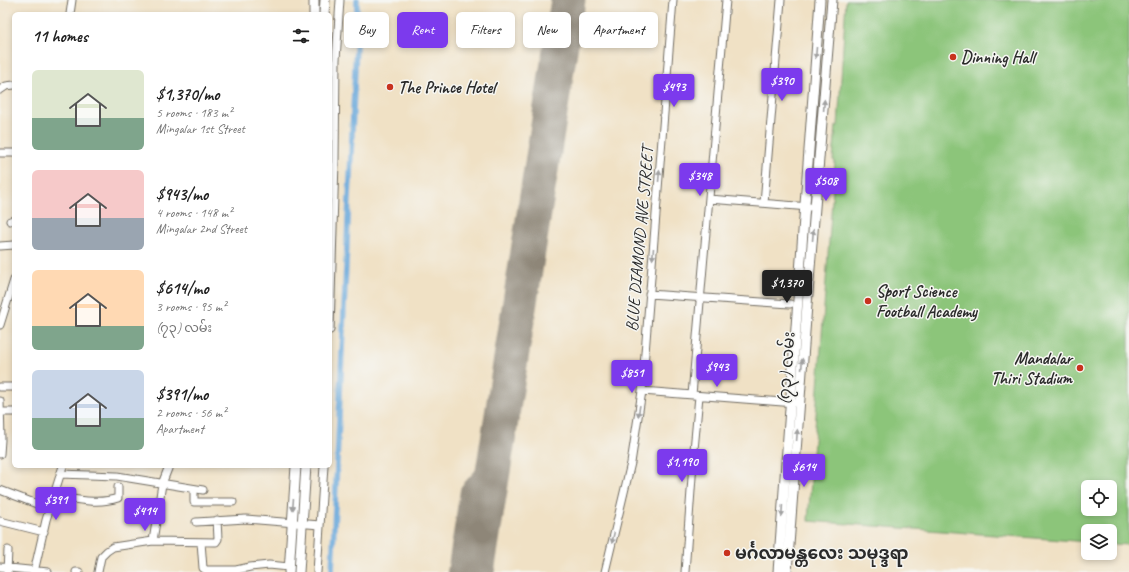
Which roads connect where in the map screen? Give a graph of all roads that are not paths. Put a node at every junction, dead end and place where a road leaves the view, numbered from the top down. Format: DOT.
graph roads {
  1 [pos="72,0"];
  2 [pos="314,0"];
  3 [pos="325,0"];
  4 [pos="340,0"];
  5 [pos="673,0"];
  6 [pos="726,0"];
  7 [pos="780,0"];
  8 [pos="820,0"];
  9 [pos="832,0"];
  10 [pos="70,12"];
  11 [pos="314,12"];
  12 [pos="324,12"];
  13 [pos="818,27"];
  14 [pos="829,29"];
  15 [pos="12,85"];
  16 [pos="0,90"];
  17 [pos="12,153"];
  18 [pos="0,154"];
  19 [pos="709,198"];
  20 [pos="764,203"];
  21 [pos="804,207"];
  22 [pos="815,208"];
  23 [pos="332,230"];
  24 [pos="12,245"];
  25 [pos="0,246"];
  26 [pos="12,287"];
  27 [pos="649,294"];
  28 [pos="701,297"];
  29 [pos="790,304"];
  30 [pos="6,309"];
  31 [pos="12,310"];
  32 [pos="0,325"];
  33 [pos="0,387"];
  34 [pos="12,387"];
  35 [pos="642,391"];
  36 [pos="696,396"];
  37 [pos="0,401"];
  38 [pos="795,403"];
  39 [pos="0,412"];
  40 [pos="12,412"];
  41 [pos="0,454"];
  42 [pos="62,468"];
  43 [pos="168,468"];
  44 [pos="296,468"];
  45 [pos="306,468"];
  46 [pos="324,468"];
  47 [pos="60,474"];
  48 [pos="162,484"];
  49 [pos="118,487"];
  50 [pos="194,488"];
  51 [pos="0,490"];
  52 [pos="203,490"];
  53 [pos="54,496"];
  54 [pos="232,502"];
  55 [pos="50,509"];
  56 [pos="217,520"];
  57 [pos="0,521"];
  58 [pos="196,522"];
  59 [pos="292,523"];
  60 [pos="302,524"];
  61 [pos="320,525"];
  62 [pos="44,532"];
  63 [pos="153,541"];
  64 [pos="201,542"];
  65 [pos="8,550"];
  66 [pos="5,569"];
  67 [pos="289,569"];
  68 [pos="34,571"];
  69 [pos="48,572"];
  70 [pos="76,572"];
  71 [pos="79,572"];
  72 [pos="98,572"];
  73 [pos="299,572"];
  74 [pos="317,572"];
  75 [pos="605,572"];
  76 [pos="685,572"];
  77 [pos="778,572"];
  78 [pos="787,572"];
  1 -- 10 [label="street"];
  2 -- 11 [label="main road"];
  3 -- 12 [label="main road"];
  4 -- 23 [label="street"];
  5 -- 27 [label="street, BLUE DIAMOND AVE STREET"];
  6 -- 19 [label="street"];
  7 -- 20 [label="street"];
  8 -- 13 [label="main road"];
  9 -- 14 [label="main road, (၇၃) လမ်း"];
  13 -- 14 [label="main road"];
  13 -- 21 [label="main road, one-way"];
  22 -- 14 [label="main road, (၇၃) လမ်း, one-way"];
  15 -- 16 [label="street"];
  17 -- 18 [label="street"];
  19 -- 20 [label="street"];
  19 -- 28 [label="street"];
  20 -- 21 [label="street"];
  21 -- 22 [label="street"];
  21 -- 38 [label="main road"];
  38 -- 22 [label="main road, (၇၃) လမ်း, one-way"];
  24 -- 25 [label="street"];
  26 -- 30 [label="street"];
  27 -- 28 [label="street"];
  27 -- 35 [label="street, BLUE DIAMOND AVE STREET"];
  28 -- 29 [label="street"];
  28 -- 36 [label="street"];
  30 -- 31 [label="street"];
  30 -- 32 [label="street"];
  33 -- 34 [label="street"];
  35 -- 36 [label="street"];
  35 -- 75 [label="street, BLUE DIAMOND AVE STREET, one-way"];
  36 -- 38 [label="street"];
  36 -- 76 [label="street"];
  37 -- 39 [label="street"];
  38 -- 77 [label="main road, one-way"];
  78 -- 38 [label="main road, (၇၃) လမ်း, one-way"];
  39 -- 40 [label="street"];
  39 -- 41 [label="street"];
  42 -- 47 [label="street"];
  43 -- 48 [label="street"];
  44 -- 59 [label="main road, one-way"];
  45 -- 60 [label="main road"];
  46 -- 61 [label="street"];
  47 -- 48 [label="street"];
  47 -- 53 [label="street"];
  48 -- 50 [label="street"];
  48 -- 63 [label="street"];
  49 -- 53 [label="street"];
  50 -- 52 [label="street"];
  50 -- 54 [label="street"];
  51 -- 55 [label="street"];
  53 -- 55 [label="street"];
  55 -- 62 [label="street"];
  56 -- 58 [label="street"];
  56 -- 59 [label="street"];
  56 -- 64 [label="street"];
  57 -- 62 [label="street"];
  59 -- 60 [label="street"];
  59 -- 67 [label="main road"];
  60 -- 61 [label="street"];
  60 -- 73 [label="main road"];
  61 -- 74 [label="street"];
  62 -- 68 [label="street"];
  63 -- 64 [label="street"];
  63 -- 72 [label="street"];
  64 -- 67 [label="street"];
  65 -- 66 [label="street"];
  66 -- 68 [label="street"];
  68 -- 69 [label="street"];
  70 -- 71 [label="street"];
}
